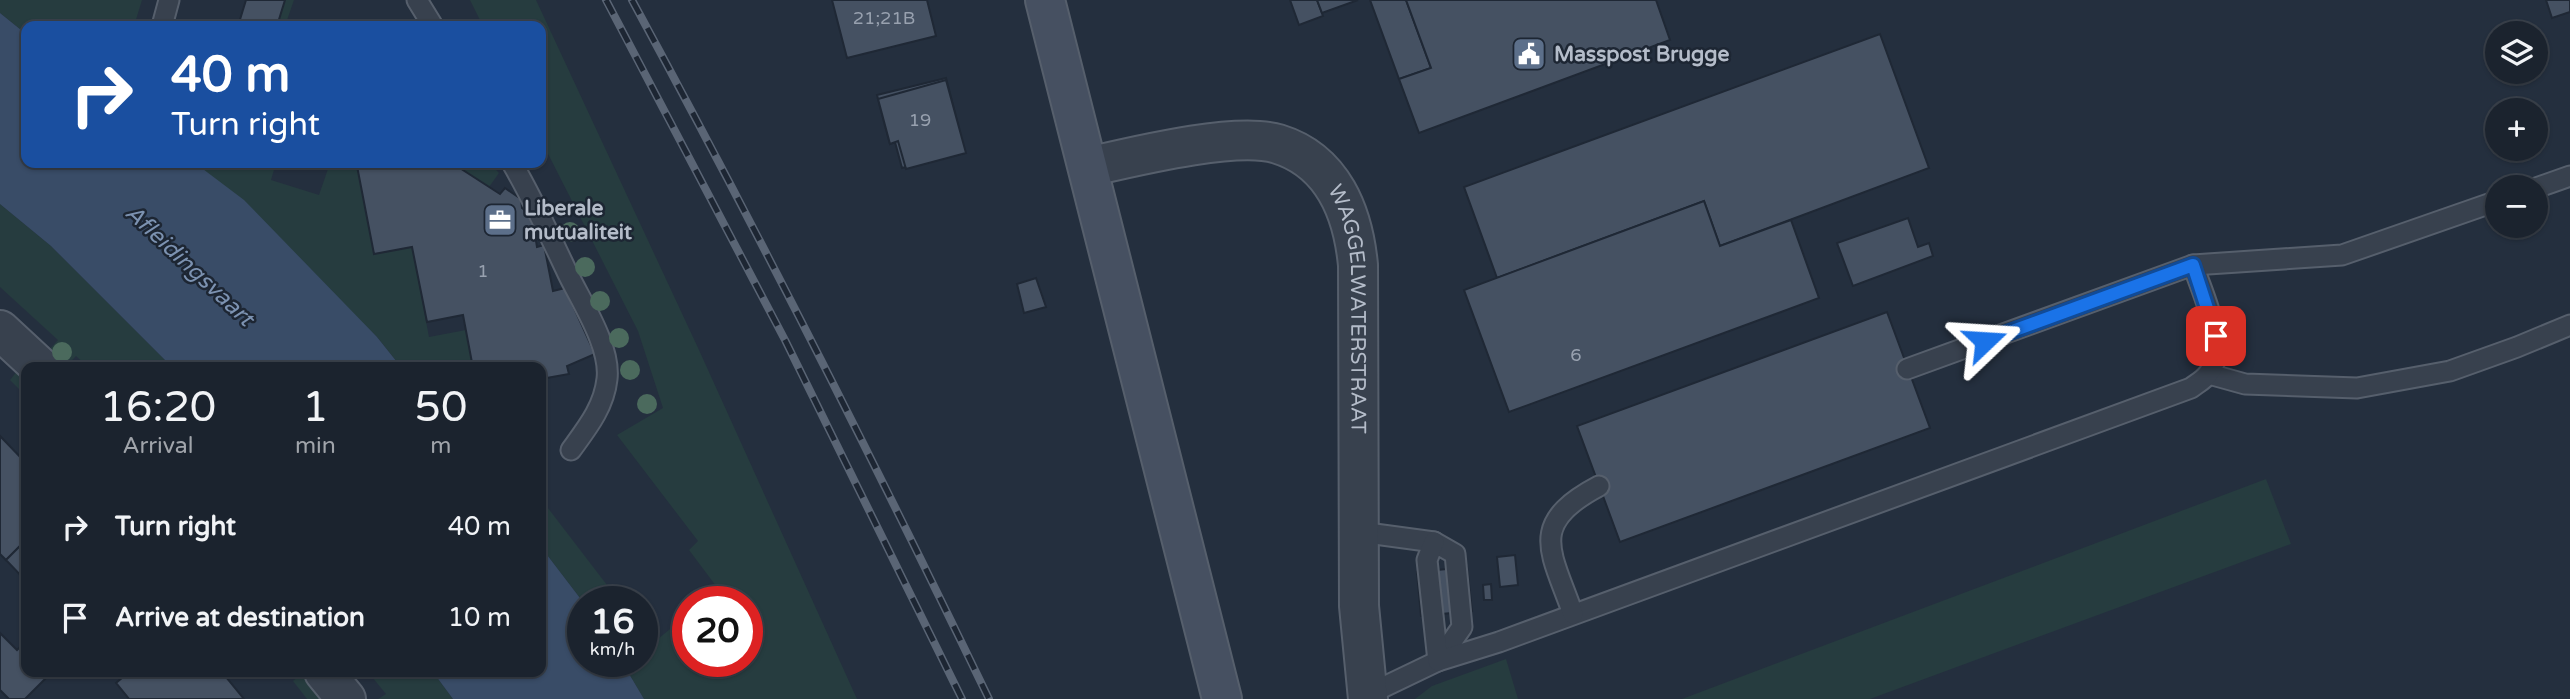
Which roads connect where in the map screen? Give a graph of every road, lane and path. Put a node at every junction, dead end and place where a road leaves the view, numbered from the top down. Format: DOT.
graph roads {
  1 [pos="169,0"];
  2 [pos="417,0"];
  3 [pos="1045,0"];
  4 [pos="163,21"];
  5 [pos="430,21"];
  6 [pos="1087,167"];
  7 [pos="515,168"];
  8 [pos="2570,176"];
  9 [pos="2548,184"];
  10 [pos="2485,205"];
  11 [pos="2193,265"];
  12 [pos="2570,325"];
  13 [pos="0,330"];
  14 [pos="35,362"];
  15 [pos="1908,369"];
  16 [pos="2209,374"];
  17 [pos="571,450"];
  18 [pos="1599,486"];
  19 [pos="1360,532"];
  20 [pos="1434,542"];
  21 [pos="1573,614"];
  22 [pos="1438,662"];
  23 [pos="328,677"];
  24 [pos="1368,697"];
  25 [pos="346,699"];
  26 [pos="1222,699"];
  1 -- 4 [label="lane"];
  2 -- 5 [label="lane"];
  3 -- 6 [label="main road"];
  6 -- 19 [label="street, WAGGELWATERSTRAAT"];
  6 -- 26 [label="main road"];
  7 -- 17 [label="lane"];
  8 -- 9 [label="lane"];
  10 -- 11 [label="lane"];
  11 -- 15 [label="lane"];
  11 -- 16 [label="lane"];
  12 -- 16 [label="lane"];
  13 -- 14 [label="street"];
  16 -- 21 [label="lane"];
  18 -- 21 [label="lane"];
  19 -- 20 [label="lane"];
  19 -- 24 [label="street, WAGGELWATERSTRAAT"];
  20 -- 22 [label="lane"];
  20 -- 22 [label="lane"];
  21 -- 22 [label="lane"];
  22 -- 24 [label="lane"];
  23 -- 25 [label="street"];
}
